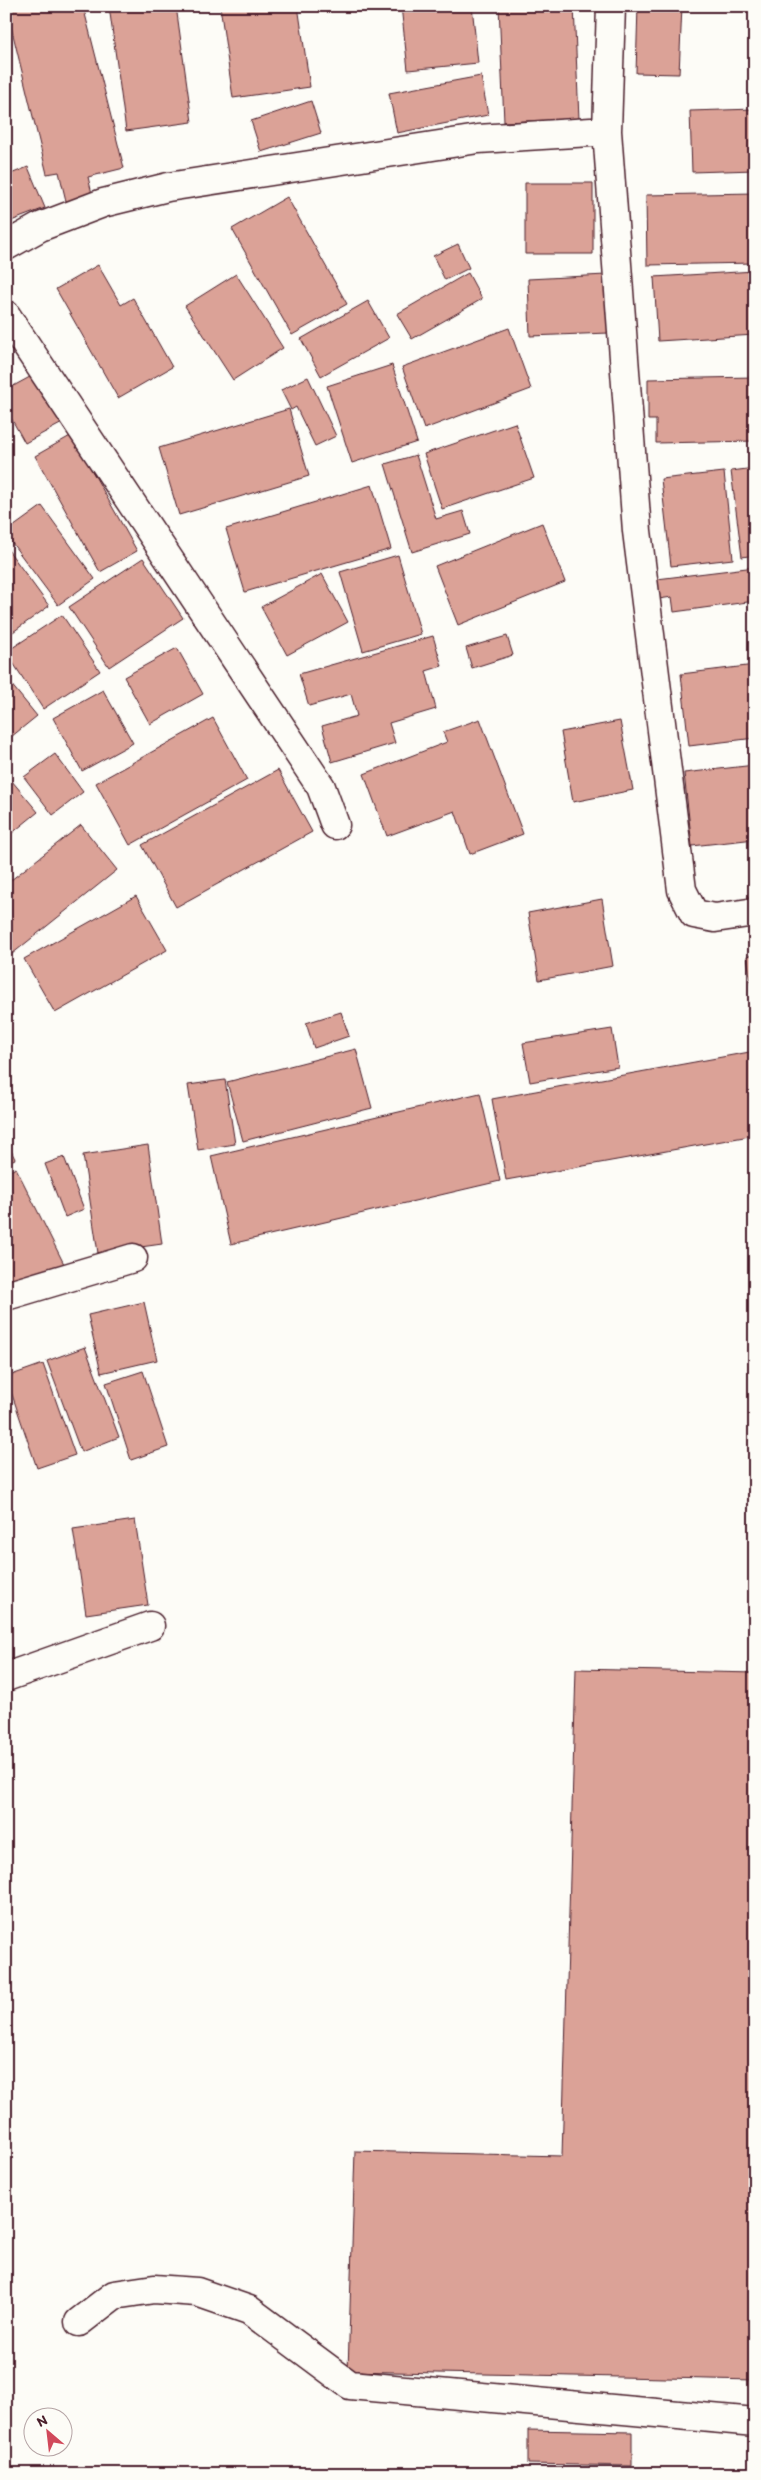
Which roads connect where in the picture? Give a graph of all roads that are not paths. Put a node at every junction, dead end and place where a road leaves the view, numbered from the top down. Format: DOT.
graph roads {
  1 [pos="611,6"];
  2 [pos="607,131"];
  3 [pos="6,246"];
  4 [pos="6,315"];
  5 [pos="335,825"];
  6 [pos="755,912"];
  7 [pos="134,1258"];
  8 [pos="6,1296"];
  9 [pos="150,1626"];
  10 [pos="6,1677"];
  11 [pos="80,2322"];
  12 [pos="755,2422"];
  1 -- 2 [label="street"];
  2 -- 3 [label="street"];
  2 -- 6 [label="street"];
  4 -- 5 [label="street"];
  7 -- 8 [label="street"];
  9 -- 10 [label="street"];
  11 -- 12 [label="street"];
}
